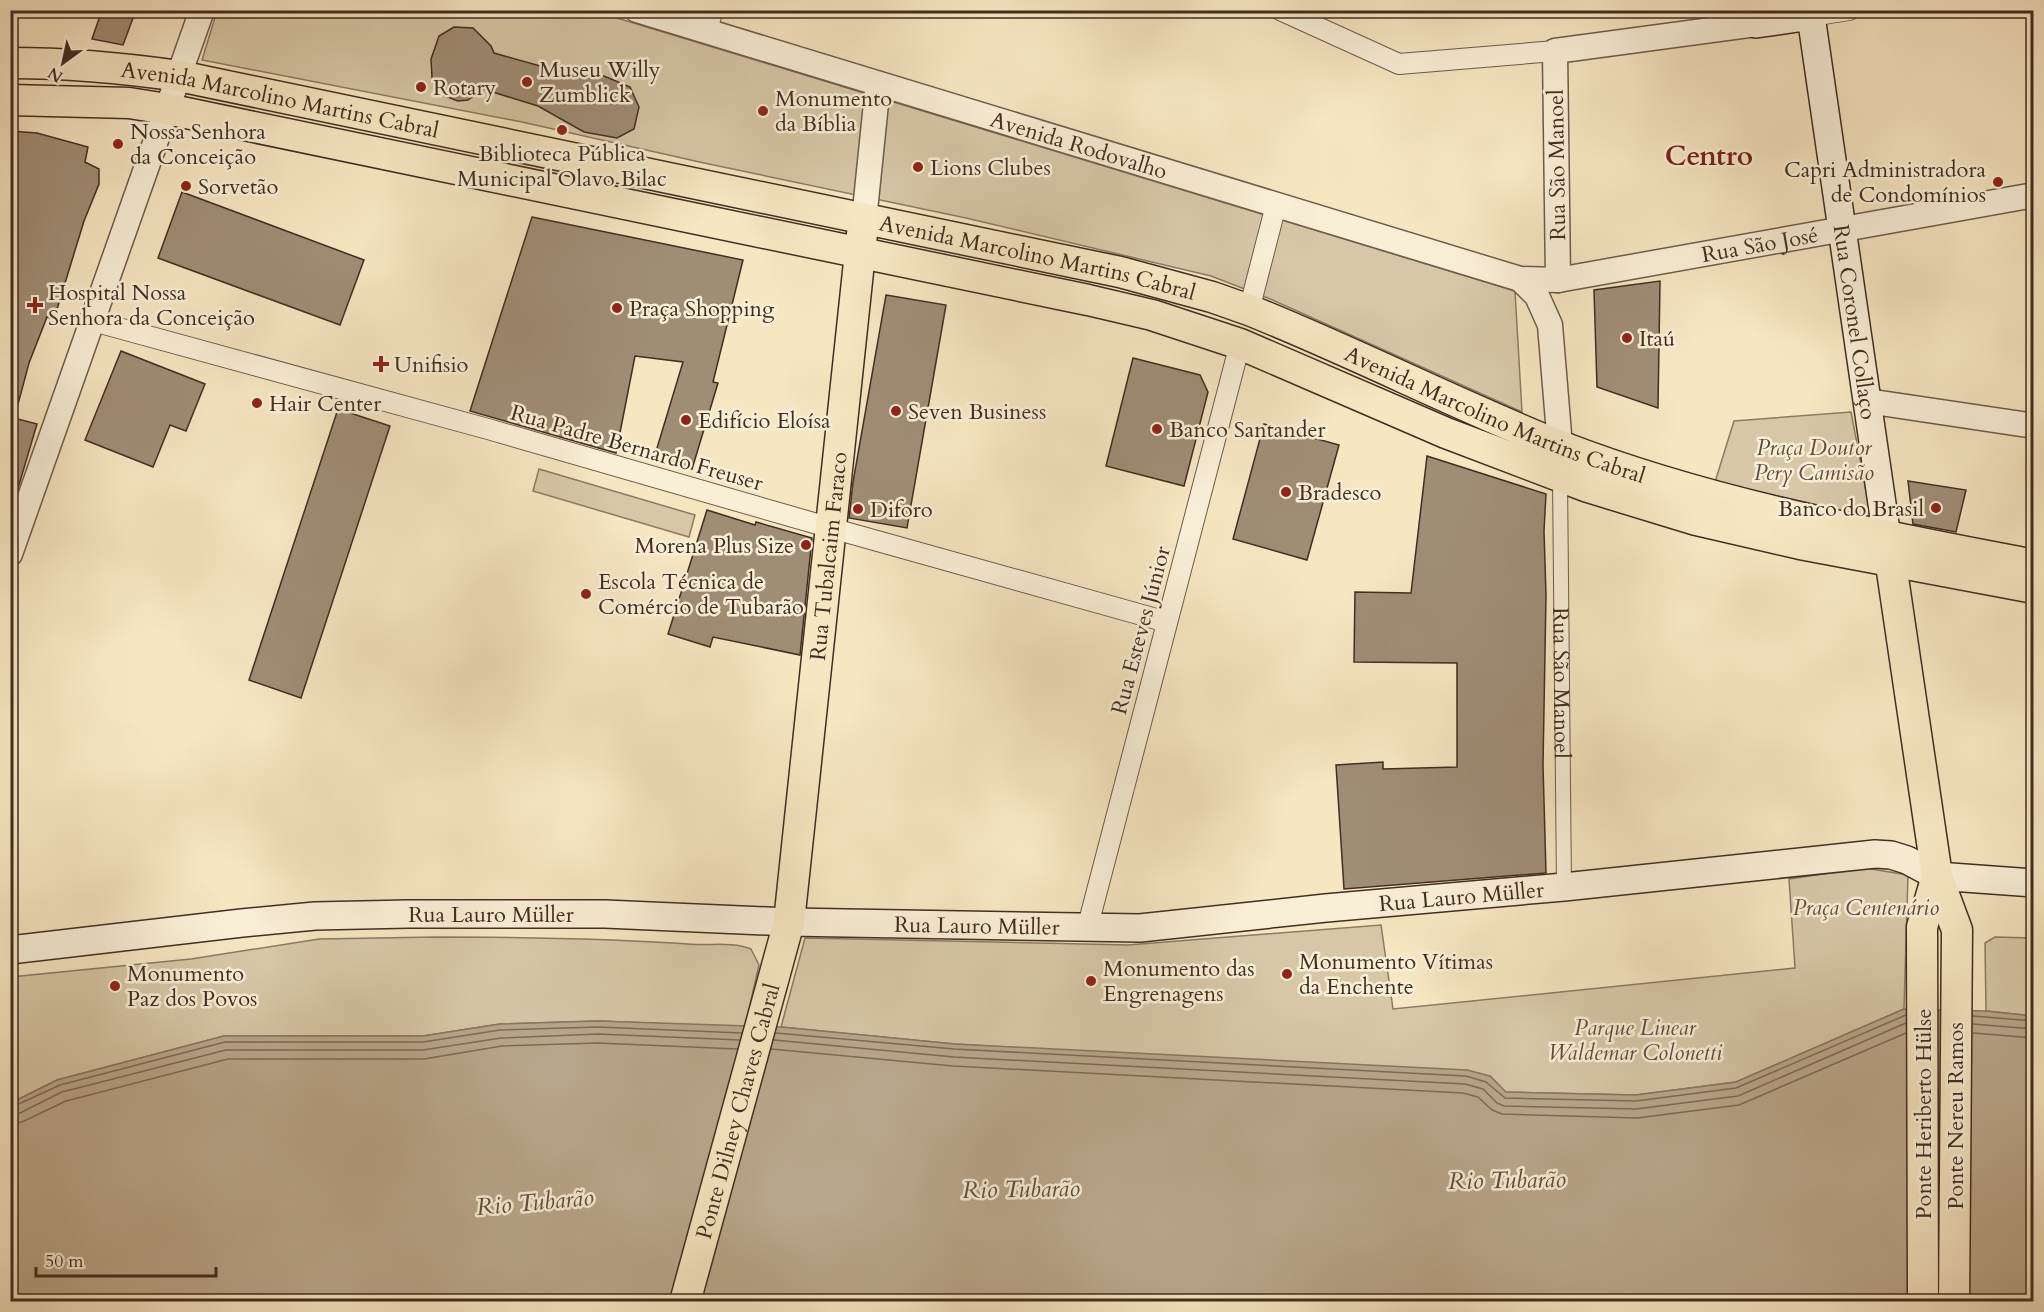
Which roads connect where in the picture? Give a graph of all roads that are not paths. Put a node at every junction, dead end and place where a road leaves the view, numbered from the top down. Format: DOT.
graph roads {
  1 [pos="202,10"];
  2 [pos="637,10"];
  3 [pos="1280,10"];
  4 [pos="1849,10"];
  5 [pos="1810,16"];
  6 [pos="1753,17"];
  7 [pos="709,21"];
  8 [pos="1555,51"];
  9 [pos="10,63"];
  10 [pos="180,76"];
  11 [pos="878,84"];
  12 [pos="10,100"];
  13 [pos="167,109"];
  14 [pos="2034,195"];
  15 [pos="1276,205"];
  16 [pos="864,220"];
  17 [pos="1842,229"];
  18 [pos="861,253"];
  19 [pos="1520,279"];
  20 [pos="1558,280"];
  21 [pos="1249,310"];
  22 [pos="93,321"];
  23 [pos="1239,344"];
  24 [pos="1867,401"];
  25 [pos="2034,426"];
  26 [pos="1560,446"];
  27 [pos="1560,477"];
  28 [pos="831,528"];
  29 [pos="1889,550"];
  30 [pos="10,554"];
  31 [pos="2034,565"];
  32 [pos="2034,588"];
  33 [pos="1167,622"];
  34 [pos="1937,876"];
  35 [pos="2034,883"];
  36 [pos="1564,887"];
  37 [pos="789,922"];
  38 [pos="1087,929"];
  39 [pos="10,950"];
  40 [pos="684,1302"];
  41 [pos="1923,1302"];
  42 [pos="1954,1302"];
  1 -- 10 [label="street"];
  2 -- 7 [label="street, Avenida Rodovalho"];
  3 -- 8 [label="street"];
  4 -- 5 [label="street"];
  5 -- 6 [label="main road"];
  5 -- 17 [label="main road, Rua Coronel Collaço"];
  6 -- 8 [label="street"];
  7 -- 11 [label="street, Avenida Rodovalho"];
  8 -- 20 [label="street, Rua São Manoel"];
  9 -- 10 [label="main road, Avenida Marcolino Martins Cabral"];
  10 -- 13 [label="street"];
  10 -- 16 [label="main road, Avenida Marcolino Martins Cabral"];
  11 -- 15 [label="street, Avenida Rodovalho"];
  11 -- 16 [label="street, Rua Tubalcaim Faraco"];
  12 -- 13 [label="main road, Avenida Marcolino Martins Cabral"];
  13 -- 18 [label="main road, Avenida Marcolino Martins Cabral"];
  13 -- 22 [label="street"];
  14 -- 17 [label="street, Rua São José"];
  15 -- 19 [label="street, Avenida Rodovalho"];
  15 -- 21 [label="street"];
  16 -- 18 [label="main road, Rua Tubalcaim Faraco"];
  16 -- 21 [label="main road, Avenida Marcolino Martins Cabral"];
  17 -- 20 [label="street, Rua São José"];
  17 -- 24 [label="main road, Rua Coronel Collaço"];
  18 -- 23 [label="main road, Avenida Marcolino Martins Cabral"];
  18 -- 28 [label="main road, Rua Tubalcaim Faraco"];
  19 -- 20 [label="street, Rua São José"];
  19 -- 26 [label="street"];
  21 -- 26 [label="main road, Avenida Marcolino Martins Cabral"];
  22 -- 28 [label="street, Rua Padre Bernardo Freuser"];
  22 -- 30 [label="street"];
  23 -- 27 [label="main road, Avenida Marcolino Martins Cabral"];
  23 -- 33 [label="street, Rua Esteves Júnior"];
  24 -- 25 [label="street"];
  24 -- 29 [label="main road, Rua Coronel Collaço"];
  26 -- 29 [label="main road, Avenida Marcolino Martins Cabral"];
  27 -- 29 [label="main road, Avenida Marcolino Martins Cabral"];
  27 -- 36 [label="street, Rua São Manoel"];
  28 -- 33 [label="street, Rua Padre Bernardo Freuser"];
  28 -- 37 [label="main road, Rua Tubalcaim Faraco"];
  29 -- 31 [label="main road, Avenida Marcolino Martins Cabral"];
  29 -- 32 [label="main road, Avenida Marcolino Martins Cabral"];
  29 -- 34 [label="main road, Rua Coronel Collaço"];
  33 -- 38 [label="street, Rua Esteves Júnior"];
  34 -- 35 [label="main road"];
  34 -- 36 [label="main road, Rua Lauro Müller"];
  34 -- 41 [label="main road, Ponte Heriberto Hülse"];
  34 -- 42 [label="main road, Ponte Nereu Ramos"];
  36 -- 38 [label="main road, Rua Lauro Müller"];
  37 -- 38 [label="main road, Rua Lauro Müller"];
  37 -- 39 [label="main road, Rua Lauro Müller"];
  37 -- 40 [label="main road, Ponte Dilney Chaves Cabral"];
}
